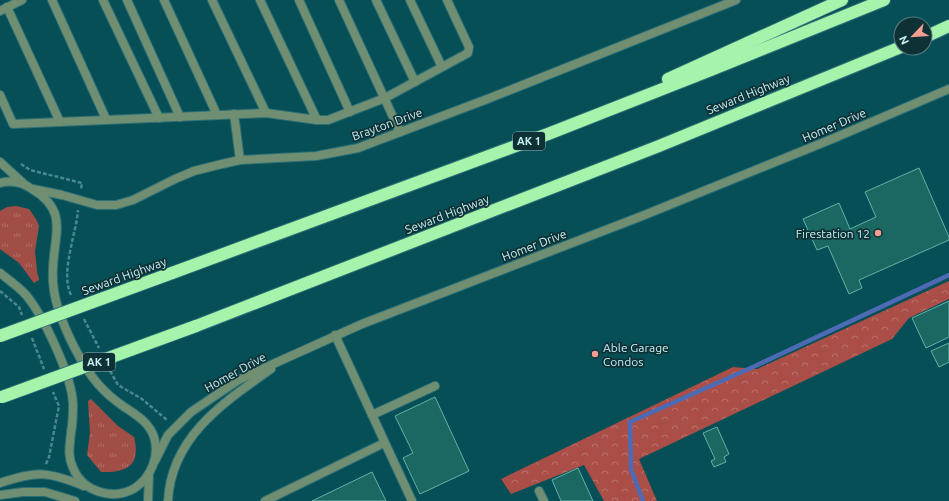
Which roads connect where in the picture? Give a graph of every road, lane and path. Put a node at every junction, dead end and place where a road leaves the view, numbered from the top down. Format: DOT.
graph roads {
  1 [pos="22,0"];
  2 [pos="52,0"];
  3 [pos="103,0"];
  4 [pos="127,0"];
  5 [pos="164,0"];
  6 [pos="212,0"];
  7 [pos="260,0"];
  8 [pos="299,0"];
  9 [pos="339,0"];
  10 [pos="376,0"];
  11 [pos="410,0"];
  12 [pos="447,0"];
  13 [pos="736,0"];
  14 [pos="842,0"];
  15 [pos="884,0"];
  16 [pos="4,9"];
  17 [pos="949,26"];
  18 [pos="949,31"];
  19 [pos="933,34"];
  20 [pos="933,36"];
  21 [pos="893,50"];
  22 [pos="442,67"];
  23 [pos="415,82"];
  24 [pos="949,89"];
  25 [pos="0,95"];
  26 [pos="385,98"];
  27 [pos="350,112"];
  28 [pos="266,113"];
  29 [pos="234,114"];
  30 [pos="218,115"];
  31 [pos="180,117"];
  32 [pos="159,118"];
  33 [pos="106,119"];
  34 [pos="317,120"];
  35 [pos="60,122"];
  36 [pos="400,132"];
  37 [pos="548,134"];
  38 [pos="240,160"];
  39 [pos="0,162"];
  40 [pos="20,163"];
  41 [pos="0,183"];
  42 [pos="24,184"];
  43 [pos="34,189"];
  44 [pos="81,189"];
  45 [pos="78,214"];
  46 [pos="0,273"];
  47 [pos="71,295"];
  48 [pos="82,316"];
  49 [pos="335,335"];
  50 [pos="0,336"];
  51 [pos="100,350"];
  52 [pos="284,359"];
  53 [pos="107,364"];
  54 [pos="435,386"];
  55 [pos="1,398"];
  56 [pos="372,415"];
  57 [pos="170,423"];
  58 [pos="384,443"];
  59 [pos="155,461"];
  60 [pos="149,474"];
  61 [pos="0,484"];
  62 [pos="86,486"];
  63 [pos="539,491"];
  64 [pos="97,493"];
  65 [pos="0,495"];
  66 [pos="74,501"];
  67 [pos="105,501"];
  68 [pos="148,501"];
  69 [pos="168,501"];
  70 [pos="265,501"];
  71 [pos="412,501"];
  72 [pos="544,501"];
  1 -- 16 [label="street"];
  2 -- 33 [label="street"];
  3 -- 32 [label="street"];
  4 -- 31 [label="street"];
  5 -- 30 [label="street"];
  6 -- 28 [label="street"];
  7 -- 34 [label="street"];
  8 -- 27 [label="street"];
  9 -- 26 [label="street"];
  10 -- 23 [label="street"];
  11 -- 22 [label="street"];
  12 -- 22 [label="street"];
  13 -- 36 [label="street, Brayton Drive"];
  14 -- 37 [label="highway"];
  15 -- 37 [label="highway, Seward Highway / AK 1"];
  16 -- 35 [label="street"];
  17 -- 19 [label="highway"];
  18 -- 20 [label="highway"];
  21 -- 55 [label="highway, Seward Highway / AK 1, bridge"];
  22 -- 23 [label="street"];
  23 -- 26 [label="street"];
  24 -- 49 [label="street, Homer Drive"];
  25 -- 35 [label="street"];
  26 -- 27 [label="street"];
  26 -- 36 [label="street"];
  27 -- 34 [label="street"];
  28 -- 29 [label="street"];
  28 -- 34 [label="street"];
  29 -- 30 [label="street"];
  29 -- 38 [label="street"];
  30 -- 31 [label="street"];
  31 -- 32 [label="street"];
  32 -- 33 [label="street"];
  33 -- 35 [label="street"];
  36 -- 38 [label="street, Brayton Drive"];
  37 -- 50 [label="highway, Seward Highway / AK 1, bridge"];
  38 -- 43 [label="street, Brayton Drive"];
  39 -- 42 [label="street"];
  40 -- 44 [label="path"];
  41 -- 42 [label="street"];
  42 -- 43 [label="street"];
  43 -- 59 [label="street"];
  45 -- 47 [label="path"];
  46 -- 62 [label="street"];
  48 -- 51 [label="path"];
  49 -- 52 [label="street, Homer Drive"];
  49 -- 56 [label="street"];
  52 -- 59 [label="street, Homer Drive"];
  52 -- 69 [label="street"];
  53 -- 57 [label="path"];
  54 -- 56 [label="street"];
  56 -- 58 [label="street"];
  58 -- 70 [label="street"];
  58 -- 71 [label="street"];
  59 -- 60 [label="street, Homer Drive"];
  60 -- 64 [label="street"];
  60 -- 68 [label="street"];
  61 -- 62 [label="street"];
  62 -- 64 [label="street"];
  63 -- 72 [label="street"];
  64 -- 67 [label="street"];
  65 -- 66 [label="street"];
}
